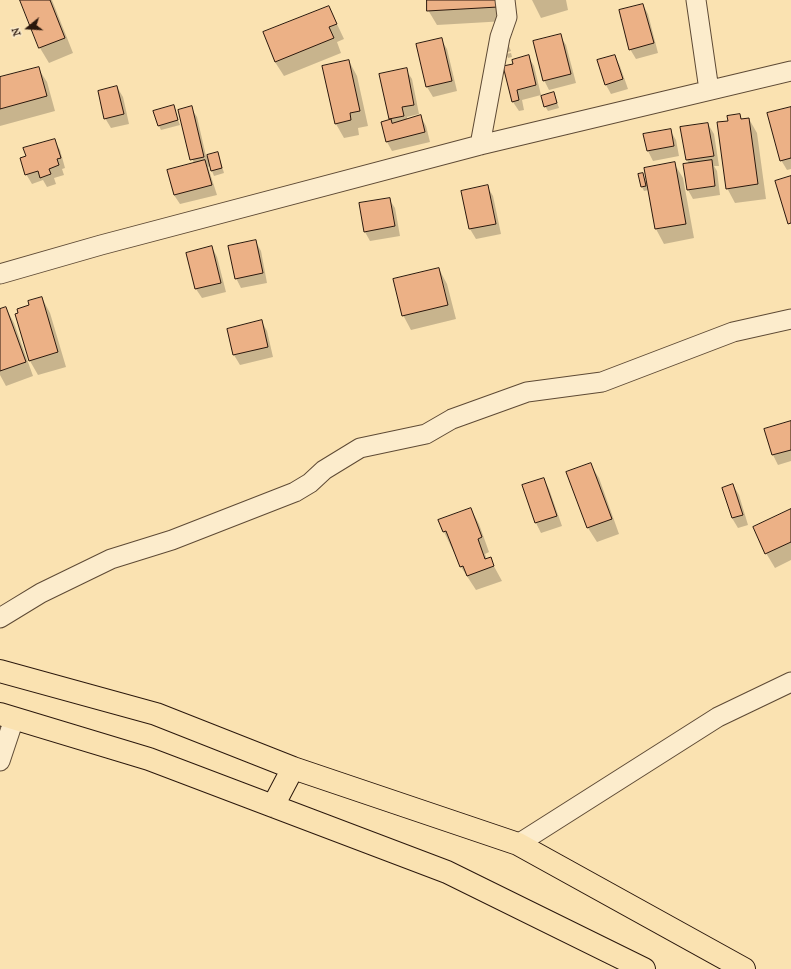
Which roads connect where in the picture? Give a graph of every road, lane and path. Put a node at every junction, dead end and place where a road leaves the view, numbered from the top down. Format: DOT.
graph roads {
  1 [pos="505,0"];
  2 [pos="696,0"];
  3 [pos="791,71"];
  4 [pos="709,90"];
  5 [pos="480,145"];
  6 [pos="0,274"];
  7 [pos="791,319"];
  8 [pos="0,618"];
  9 [pos="0,671"];
  10 [pos="791,682"];
  11 [pos="7,717"];
  12 [pos="0,761"];
  13 [pos="293,768"];
  14 [pos="273,806"];
  15 [pos="518,844"];
  16 [pos="644,969"];
  17 [pos="744,969"];
  1 -- 5 [label="street"];
  2 -- 4 [label="street"];
  3 -- 4 [label="street"];
  4 -- 5 [label="street"];
  5 -- 6 [label="street"];
  7 -- 8 [label="street"];
  9 -- 13 [label="highway"];
  10 -- 15 [label="street"];
  11 -- 12 [label="street"];
  11 -- 14 [label="highway"];
  13 -- 14 [label="highway"];
  13 -- 15 [label="highway"];
  14 -- 16 [label="highway"];
  15 -- 17 [label="highway"];
}
